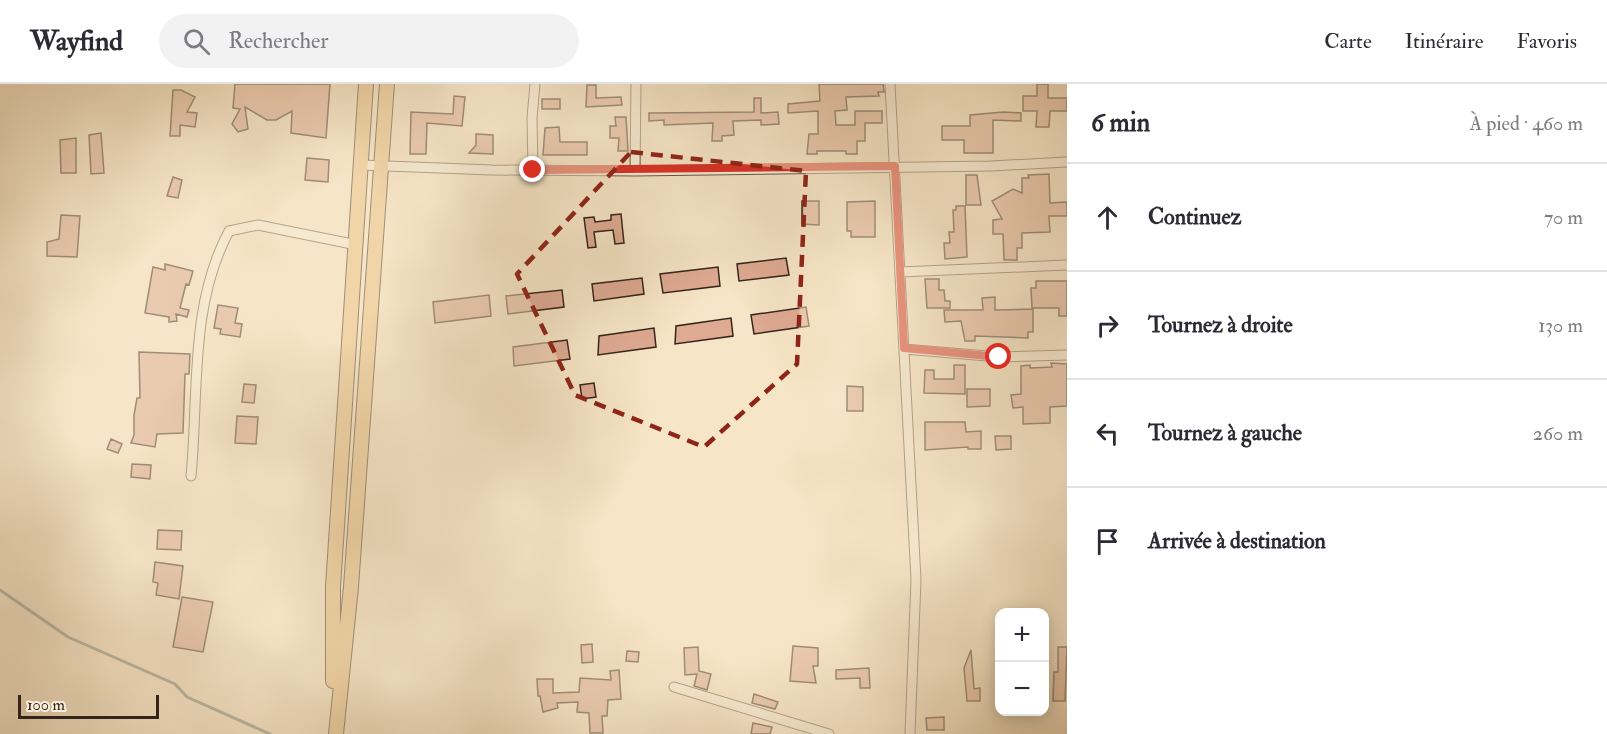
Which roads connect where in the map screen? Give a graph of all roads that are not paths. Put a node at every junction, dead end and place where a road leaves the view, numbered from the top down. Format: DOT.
graph roads {
  1 [pos="366,84"];
  2 [pos="387,84"];
  3 [pos="535,84"];
  4 [pos="636,84"];
  5 [pos="890,84"];
  6 [pos="1067,162"];
  7 [pos="361,165"];
  8 [pos="895,166"];
  9 [pos="382,167"];
  10 [pos="533,170"];
  11 [pos="635,171"];
  12 [pos="357,245"];
  13 [pos="1067,265"];
  14 [pos="900,272"];
  15 [pos="904,348"];
  16 [pos="1067,355"];
  17 [pos="191,476"];
  18 [pos="674,687"];
  19 [pos="335,734"];
  20 [pos="829,734"];
  21 [pos="910,734"];
  1 -- 7 [label="highway"];
  2 -- 9 [label="highway"];
  3 -- 10 [label="street"];
  4 -- 11 [label="street"];
  5 -- 8 [label="street"];
  6 -- 8 [label="street"];
  7 -- 9 [label="street"];
  7 -- 12 [label="highway"];
  8 -- 11 [label="street"];
  8 -- 14 [label="street"];
  9 -- 10 [label="street"];
  9 -- 19 [label="highway"];
  10 -- 11 [label="street"];
  12 -- 17 [label="street"];
  12 -- 19 [label="highway"];
  13 -- 14 [label="street"];
  14 -- 15 [label="street"];
  15 -- 16 [label="street"];
  15 -- 21 [label="street"];
  18 -- 20 [label="street"];
}
